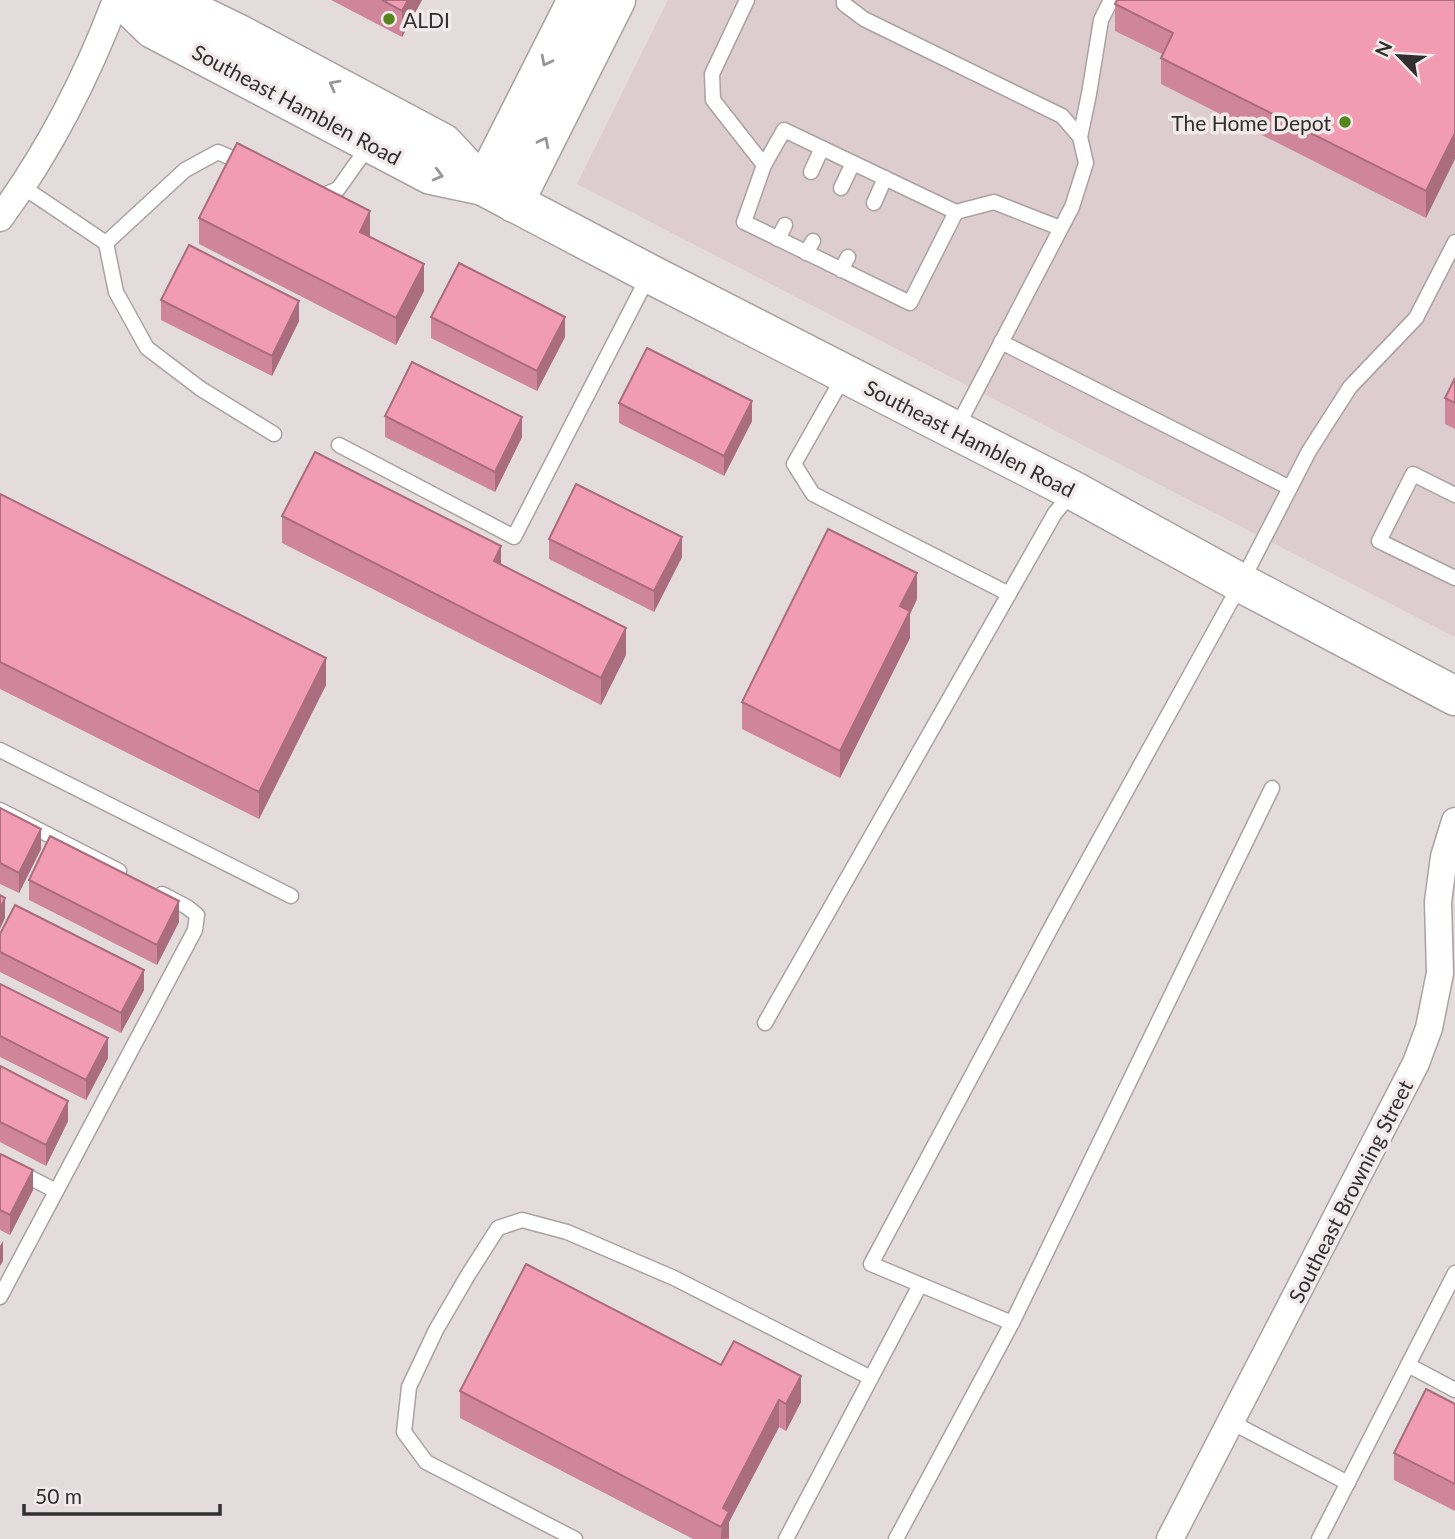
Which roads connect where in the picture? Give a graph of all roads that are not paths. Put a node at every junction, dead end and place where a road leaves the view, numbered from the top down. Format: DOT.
graph roads {
  1 [pos="116,0"];
  2 [pos="123,0"];
  3 [pos="577,0"];
  4 [pos="616,0"];
  5 [pos="747,0"];
  6 [pos="844,0"];
  7 [pos="1111,0"];
  8 [pos="189,4"];
  9 [pos="1080,137"];
  10 [pos="371,144"];
  11 [pos="822,148"];
  12 [pos="853,163"];
  13 [pos="764,164"];
  14 [pos="263,172"];
  15 [pos="811,172"];
  16 [pos="885,178"];
  17 [pos="23,187"];
  18 [pos="841,188"];
  19 [pos="306,193"];
  20 [pos="498,194"];
  21 [pos="874,203"];
  22 [pos="956,212"];
  23 [pos="0,218"];
  24 [pos="785,225"];
  25 [pos="1060,228"];
  26 [pos="778,239"];
  27 [pos="1455,242"];
  28 [pos="106,243"];
  29 [pos="650,274"];
  30 [pos="1001,342"];
  31 [pos="846,374"];
  32 [pos="955,430"];
  33 [pos="274,435"];
  34 [pos="339,445"];
  35 [pos="1290,488"];
  36 [pos="1074,491"];
  37 [pos="1455,495"];
  38 [pos="1455,578"];
  39 [pos="1241,583"];
  40 [pos="1009,594"];
  41 [pos="1455,696"];
  42 [pos="0,750"];
  43 [pos="1272,788"];
  44 [pos="0,810"];
  45 [pos="1455,821"];
  46 [pos="129,877"];
  47 [pos="152,889"];
  48 [pos="291,896"];
  49 [pos="1447,976"];
  50 [pos="765,1023"];
  51 [pos="0,1162"];
  52 [pos="56,1191"];
  53 [pos="1455,1273"];
  54 [pos="920,1285"];
  55 [pos="0,1297"];
  56 [pos="1012,1323"];
  57 [pos="1408,1365"];
  58 [pos="871,1378"];
  59 [pos="1455,1390"];
  60 [pos="1231,1422"];
  61 [pos="1348,1483"];
  62 [pos="575,1539"];
  63 [pos="786,1539"];
  64 [pos="896,1539"];
  65 [pos="1170,1539"];
  66 [pos="1319,1539"];
  1 -- 17 [label="street"];
  2 -- 10 [label="main road, Southeast Hamblen Road"];
  3 -- 20 [label="main road, one-way"];
  20 -- 4 [label="main road, one-way"];
  5 -- 13 [label="lane"];
  6 -- 9 [label="lane"];
  7 -- 9 [label="lane"];
  20 -- 8 [label="main road, Southeast Hamblen Road, one-way"];
  9 -- 25 [label="lane"];
  10 -- 19 [label="lane"];
  10 -- 20 [label="main road, Southeast Hamblen Road, one-way"];
  11 -- 12 [label="lane"];
  11 -- 13 [label="lane"];
  11 -- 15 [label="lane"];
  12 -- 16 [label="lane"];
  12 -- 18 [label="lane"];
  13 -- 26 [label="lane"];
  14 -- 28 [label="lane"];
  16 -- 21 [label="lane"];
  16 -- 22 [label="lane"];
  17 -- 23 [label="street"];
  17 -- 28 [label="lane"];
  20 -- 29 [label="main road, Southeast Hamblen Road"];
  22 -- 25 [label="lane"];
  22 -- 26 [label="lane"];
  24 -- 26 [label="lane"];
  25 -- 30 [label="lane"];
  27 -- 35 [label="lane"];
  28 -- 33 [label="lane"];
  29 -- 31 [label="main road, Southeast Hamblen Road"];
  29 -- 34 [label="lane"];
  30 -- 32 [label="lane"];
  30 -- 35 [label="lane"];
  31 -- 32 [label="main road, Southeast Hamblen Road"];
  31 -- 40 [label="lane"];
  32 -- 36 [label="main road, Southeast Hamblen Road"];
  35 -- 39 [label="lane"];
  36 -- 39 [label="main road, Southeast Hamblen Road"];
  36 -- 40 [label="lane"];
  37 -- 38 [label="lane"];
  39 -- 41 [label="main road, Southeast Hamblen Road"];
  39 -- 54 [label="lane"];
  40 -- 50 [label="lane"];
  42 -- 48 [label="lane"];
  43 -- 56 [label="lane"];
  44 -- 46 [label="lane"];
  45 -- 49 [label="street, Southeast Browning Street"];
  47 -- 52 [label="lane"];
  49 -- 60 [label="street, Southeast Browning Street"];
  51 -- 52 [label="lane"];
  52 -- 55 [label="lane"];
  53 -- 57 [label="lane"];
  54 -- 56 [label="lane"];
  54 -- 58 [label="lane"];
  56 -- 64 [label="lane"];
  57 -- 59 [label="lane"];
  57 -- 61 [label="lane"];
  58 -- 62 [label="lane"];
  58 -- 63 [label="lane"];
  60 -- 61 [label="lane"];
  60 -- 65 [label="street, Southeast Browning Street"];
  61 -- 66 [label="lane"];
}
